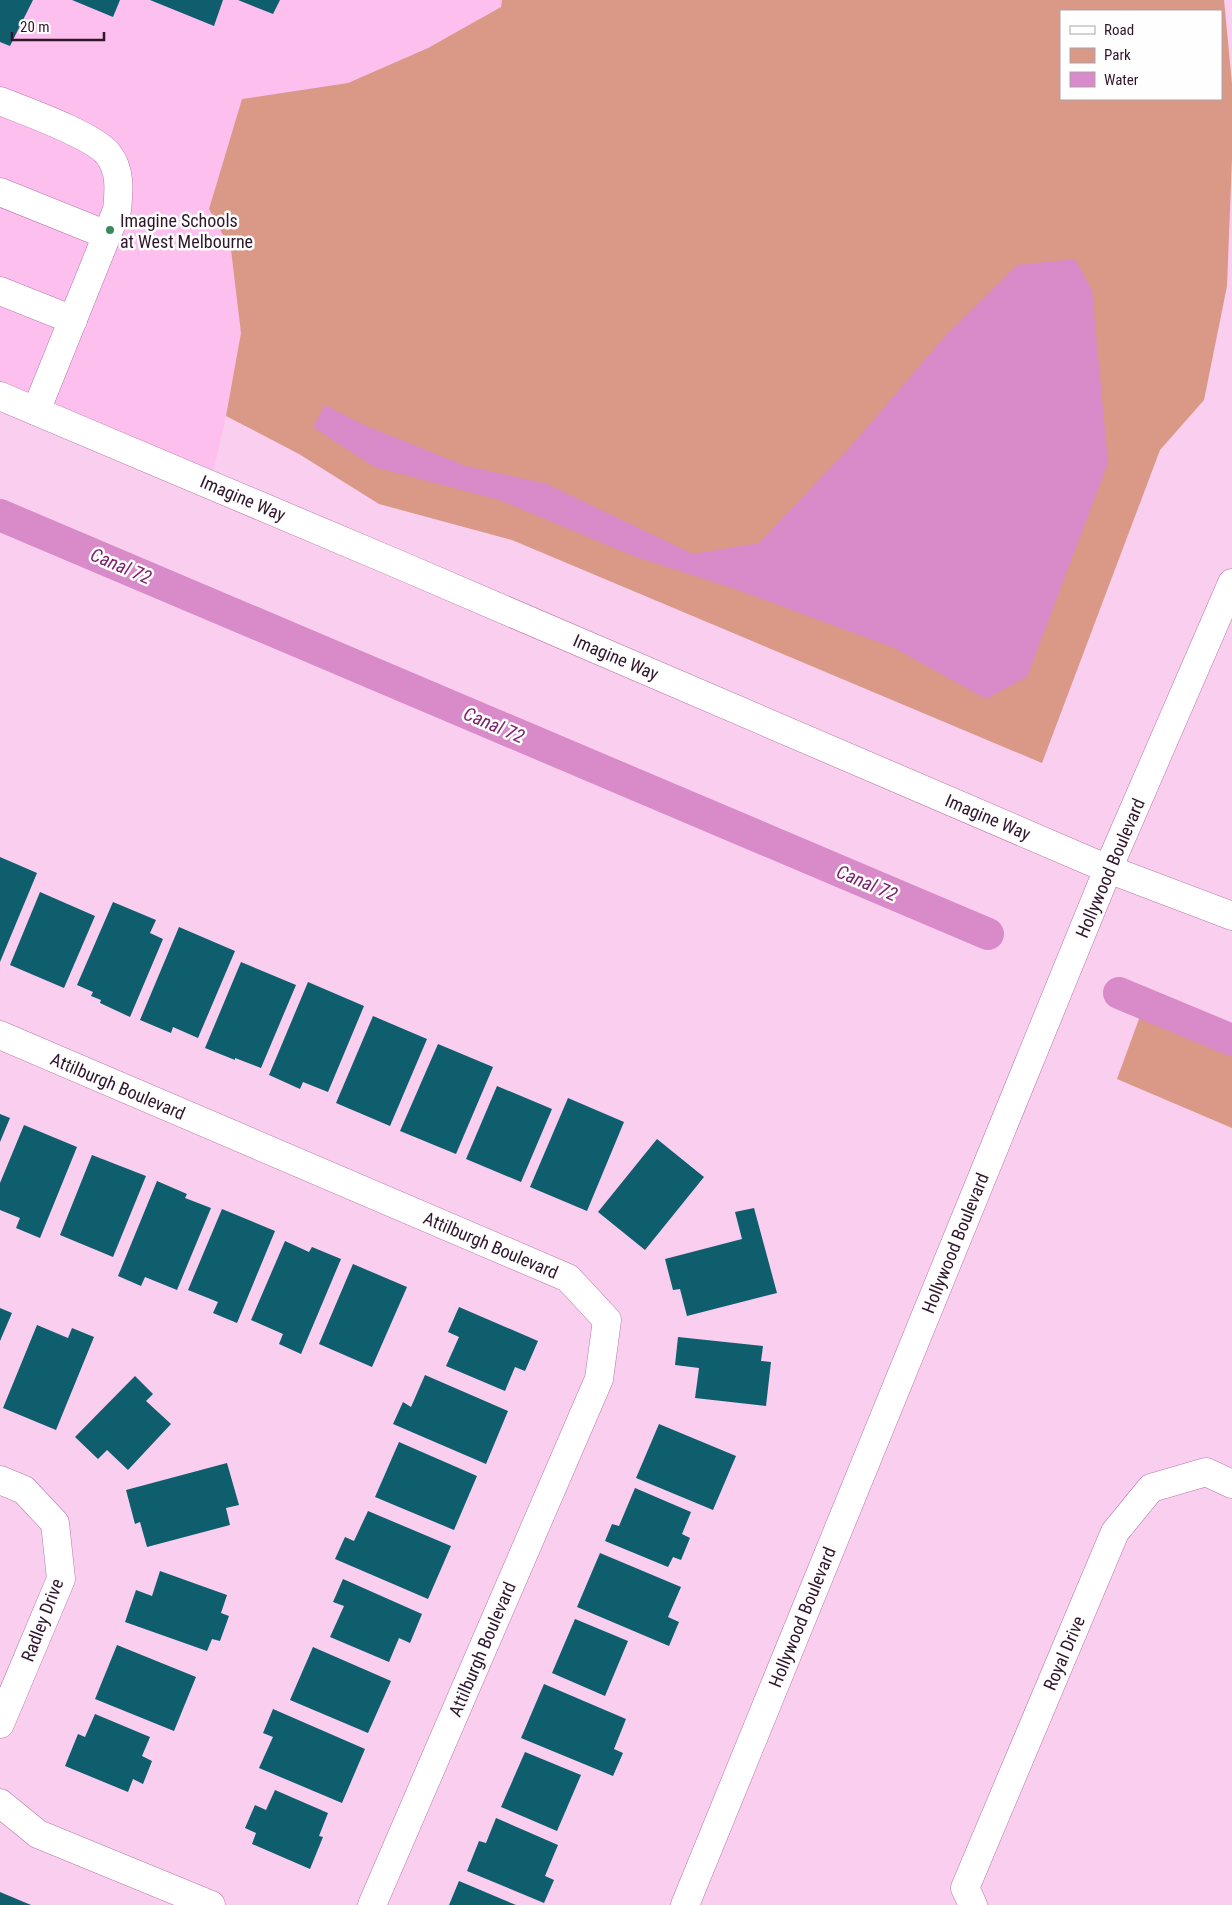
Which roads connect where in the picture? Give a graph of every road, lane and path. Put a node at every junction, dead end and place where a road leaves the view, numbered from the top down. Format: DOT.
graph roads {
  1 [pos="0,101"];
  2 [pos="0,192"];
  3 [pos="107,235"];
  4 [pos="0,291"];
  5 [pos="73,320"];
  6 [pos="0,396"];
  7 [pos="36,411"];
  8 [pos="1232,582"];
  9 [pos="1108,869"];
  10 [pos="1232,916"];
  11 [pos="0,1036"];
  12 [pos="0,1480"];
  13 [pos="1232,1484"];
  14 [pos="0,1724"];
  15 [pos="0,1803"];
  16 [pos="211,1905"];
  17 [pos="372,1905"];
  18 [pos="685,1905"];
  19 [pos="973,1905"];
  1 -- 3 [label="street"];
  2 -- 3 [label="street"];
  3 -- 5 [label="street"];
  4 -- 5 [label="street"];
  5 -- 7 [label="street"];
  6 -- 7 [label="street, Imagine Way"];
  7 -- 9 [label="street, Imagine Way"];
  8 -- 9 [label="street, Hollywood Boulevard"];
  9 -- 10 [label="street, Imagine Way"];
  9 -- 18 [label="street, Hollywood Boulevard"];
  11 -- 17 [label="street, Attilburgh Boulevard"];
  12 -- 14 [label="street, Radley Drive"];
  13 -- 19 [label="street, Royal Drive"];
  15 -- 16 [label="street"];
}
